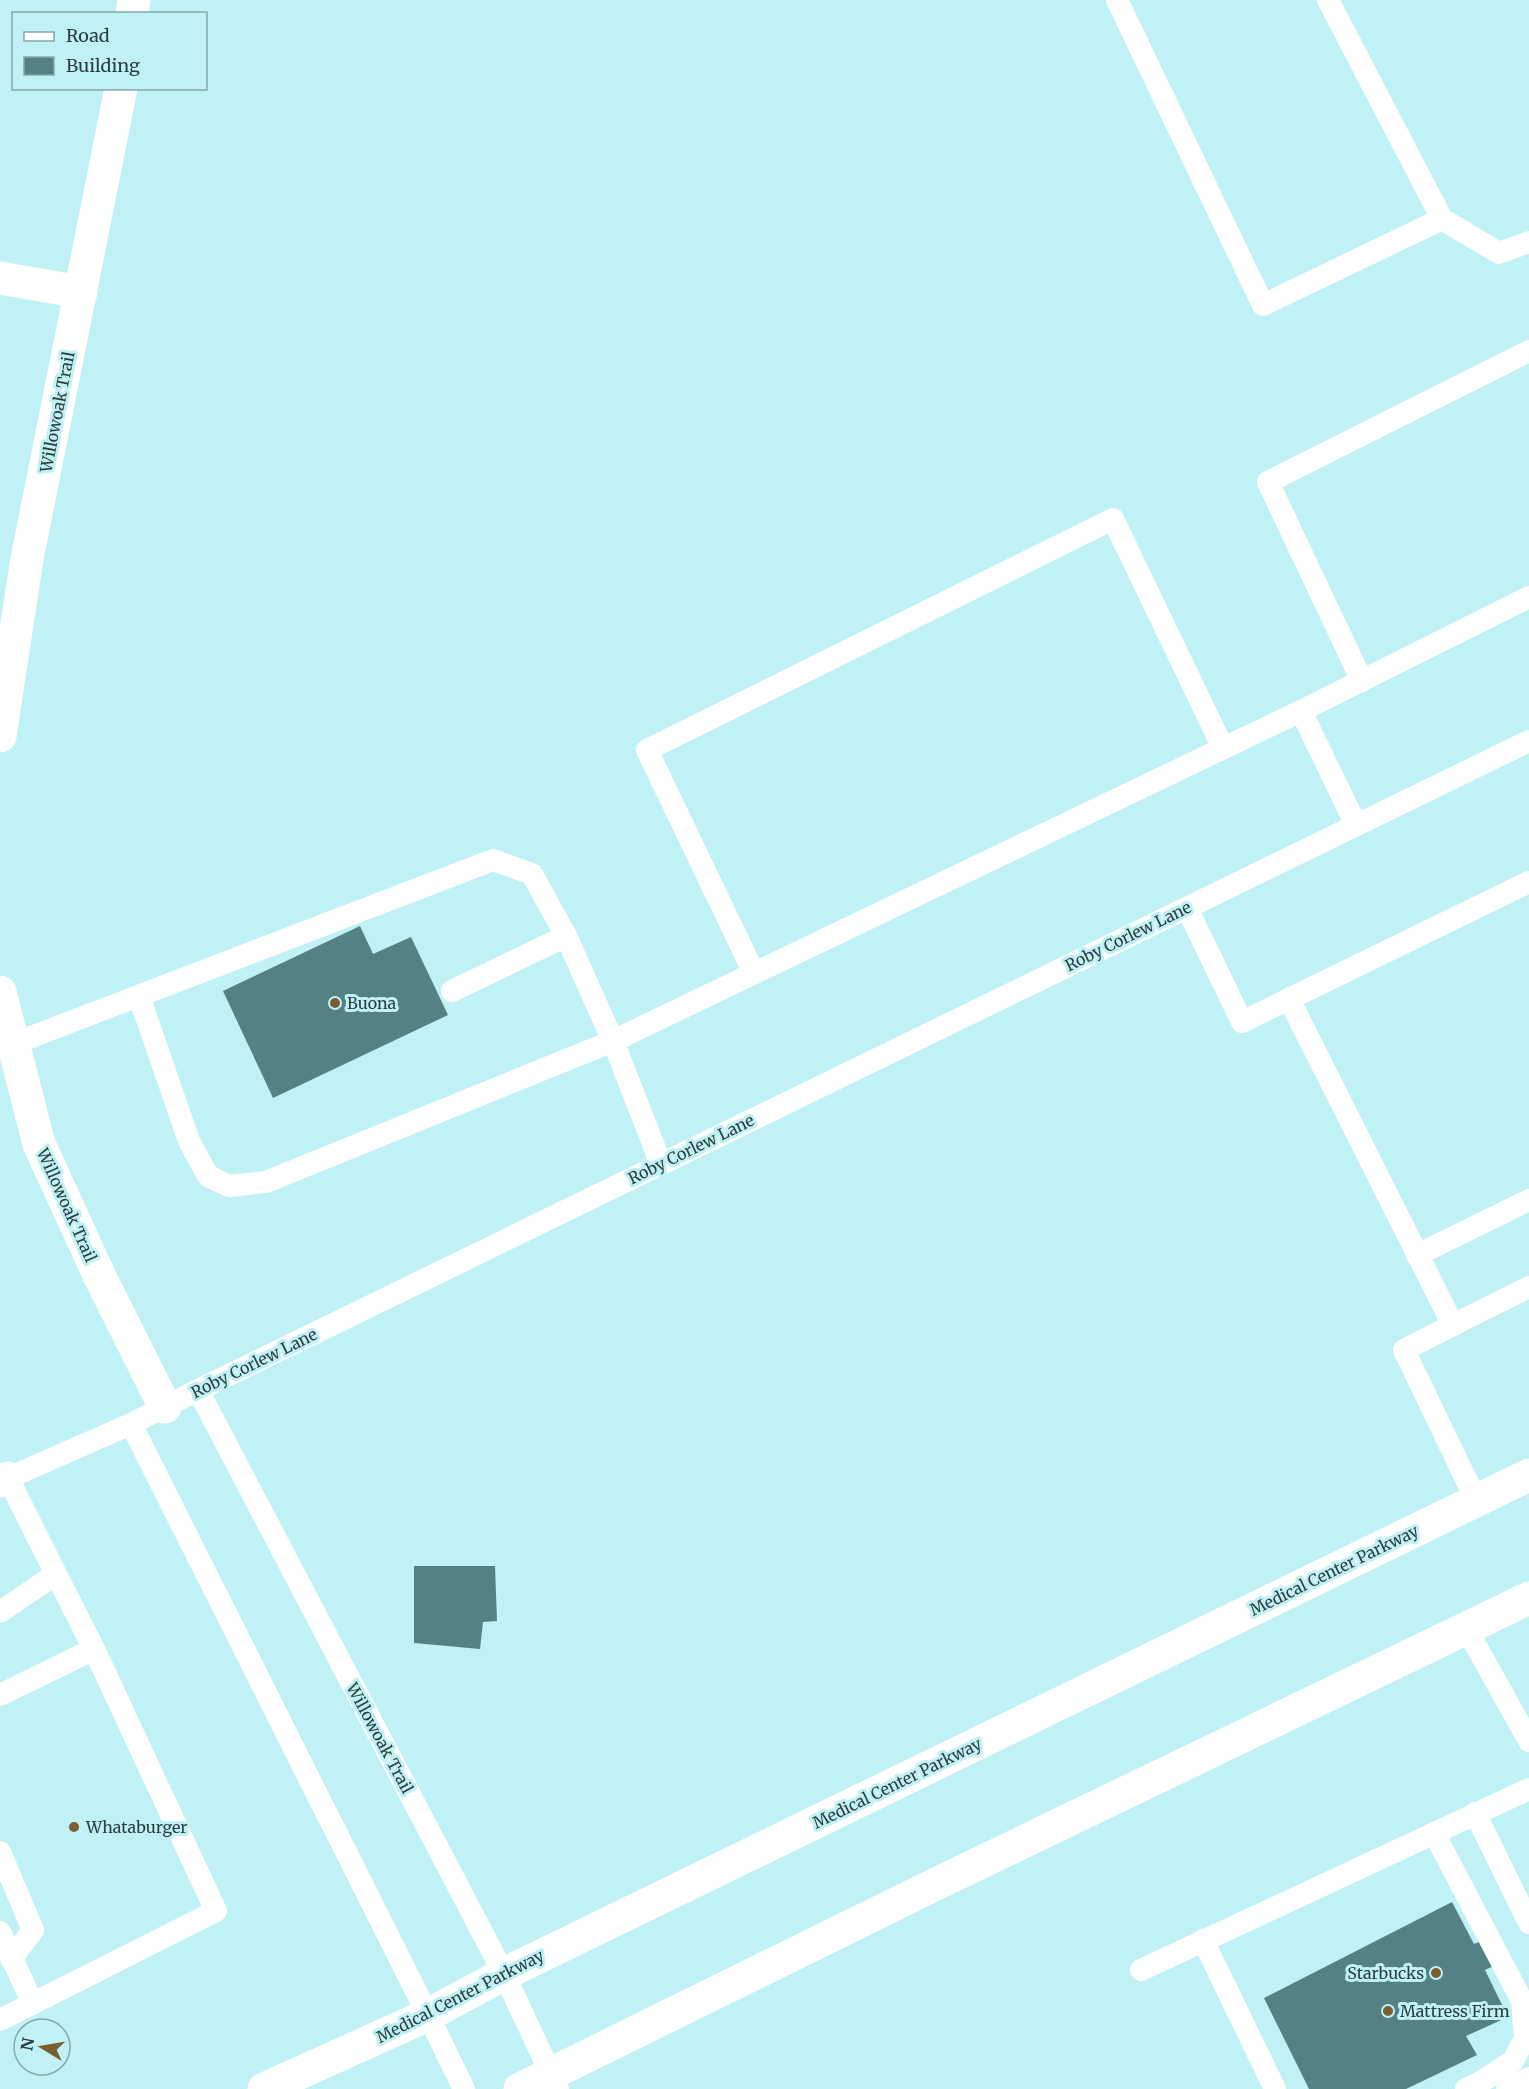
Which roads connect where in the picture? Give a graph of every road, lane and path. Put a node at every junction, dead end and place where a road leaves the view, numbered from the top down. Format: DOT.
graph roads {
  1 [pos="1117,0"];
  2 [pos="1328,0"];
  3 [pos="121,90"];
  4 [pos="1442,219"];
  5 [pos="1529,242"];
  6 [pos="0,278"];
  7 [pos="81,292"];
  8 [pos="1529,351"];
  9 [pos="1529,597"];
  10 [pos="1362,681"];
  11 [pos="1300,711"];
  12 [pos="0,736"];
  13 [pos="1529,741"];
  14 [pos="1223,748"];
  15 [pos="1356,825"];
  16 [pos="1529,882"];
  17 [pos="1186,908"];
  18 [pos="566,936"];
  19 [pos="754,973"];
  20 [pos="452,991"];
  21 [pos="0,992"];
  22 [pos="138,996"];
  23 [pos="1289,999"];
  24 [pos="613,1041"];
  25 [pos="12,1044"];
  26 [pos="661,1164"];
  27 [pos="1529,1200"];
  28 [pos="1417,1256"];
  29 [pos="1529,1287"];
  30 [pos="1453,1325"];
  31 [pos="198,1390"];
  32 [pos="165,1407"];
  33 [pos="131,1424"];
  34 [pos="1529,1475"];
  35 [pos="4,1479"];
  36 [pos="1476,1500"];
  37 [pos="56,1574"];
  38 [pos="1529,1598"];
  39 [pos="0,1612"];
  40 [pos="1466,1628"];
  41 [pos="94,1649"];
  42 [pos="0,1695"];
  43 [pos="1529,1741"];
  44 [pos="1529,1789"];
  45 [pos="1475,1813"];
  46 [pos="1434,1833"];
  47 [pos="0,1852"];
  48 [pos="1529,1923"];
  49 [pos="0,1932"];
  50 [pos="1203,1940"];
  51 [pos="11,1959"];
  52 [pos="1141,1970"];
  53 [pos="504,1974"];
  54 [pos="33,2004"];
  55 [pos="429,2015"];
  56 [pos="0,2020"];
  57 [pos="1529,2078"];
  58 [pos="554,2082"];
  59 [pos="264,2089"];
  60 [pos="464,2089"];
  61 [pos="520,2089"];
  62 [pos="1275,2089"];
  63 [pos="1466,2089"];
  64 [pos="1507,2089"];
  1 -- 4 [label="lane"];
  2 -- 4 [label="lane"];
  3 -- 7 [label="main road, Willowoak Trail"];
  4 -- 5 [label="lane"];
  6 -- 7 [label="main road"];
  7 -- 12 [label="main road, Willowoak Trail"];
  8 -- 10 [label="lane"];
  9 -- 10 [label="lane"];
  10 -- 11 [label="lane"];
  11 -- 14 [label="lane"];
  11 -- 15 [label="lane"];
  13 -- 15 [label="lane, Roby Corlew Lane"];
  14 -- 19 [label="lane"];
  14 -- 19 [label="lane"];
  15 -- 17 [label="lane, Roby Corlew Lane"];
  16 -- 23 [label="lane"];
  17 -- 23 [label="lane"];
  17 -- 26 [label="lane, Roby Corlew Lane"];
  18 -- 20 [label="lane"];
  18 -- 22 [label="lane"];
  18 -- 24 [label="lane"];
  19 -- 24 [label="lane"];
  21 -- 25 [label="main road, Willowoak Trail"];
  22 -- 24 [label="lane"];
  22 -- 25 [label="lane"];
  23 -- 28 [label="lane"];
  24 -- 26 [label="lane"];
  25 -- 32 [label="main road, Willowoak Trail"];
  26 -- 31 [label="lane, Roby Corlew Lane"];
  27 -- 28 [label="lane"];
  28 -- 30 [label="lane"];
  29 -- 30 [label="lane"];
  30 -- 36 [label="lane"];
  31 -- 32 [label="lane, Roby Corlew Lane"];
  31 -- 53 [label="lane, Willowoak Trail"];
  32 -- 33 [label="lane, Roby Corlew Lane"];
  33 -- 35 [label="lane, Roby Corlew Lane"];
  33 -- 55 [label="lane"];
  34 -- 36 [label="main road, Medical Center Parkway"];
  35 -- 37 [label="lane, Roby Corlew Lane"];
  36 -- 53 [label="main road, Medical Center Parkway"];
  37 -- 39 [label="lane"];
  37 -- 41 [label="lane, Roby Corlew Lane"];
  38 -- 40 [label="main road"];
  40 -- 43 [label="lane"];
  40 -- 58 [label="main road"];
  41 -- 42 [label="lane"];
  41 -- 54 [label="lane, Roby Corlew Lane"];
  44 -- 45 [label="lane"];
  45 -- 46 [label="lane"];
  45 -- 48 [label="lane"];
  46 -- 50 [label="lane"];
  46 -- 63 [label="lane"];
  47 -- 51 [label="lane"];
  49 -- 51 [label="lane"];
  50 -- 52 [label="lane"];
  50 -- 62 [label="lane"];
  51 -- 54 [label="lane"];
  53 -- 55 [label="main road, Medical Center Parkway"];
  53 -- 58 [label="lane, Willowoak Trail"];
  54 -- 56 [label="lane"];
  55 -- 59 [label="main road, Medical Center Parkway"];
  55 -- 60 [label="lane"];
  57 -- 64 [label="lane"];
  58 -- 61 [label="main road"];
}
